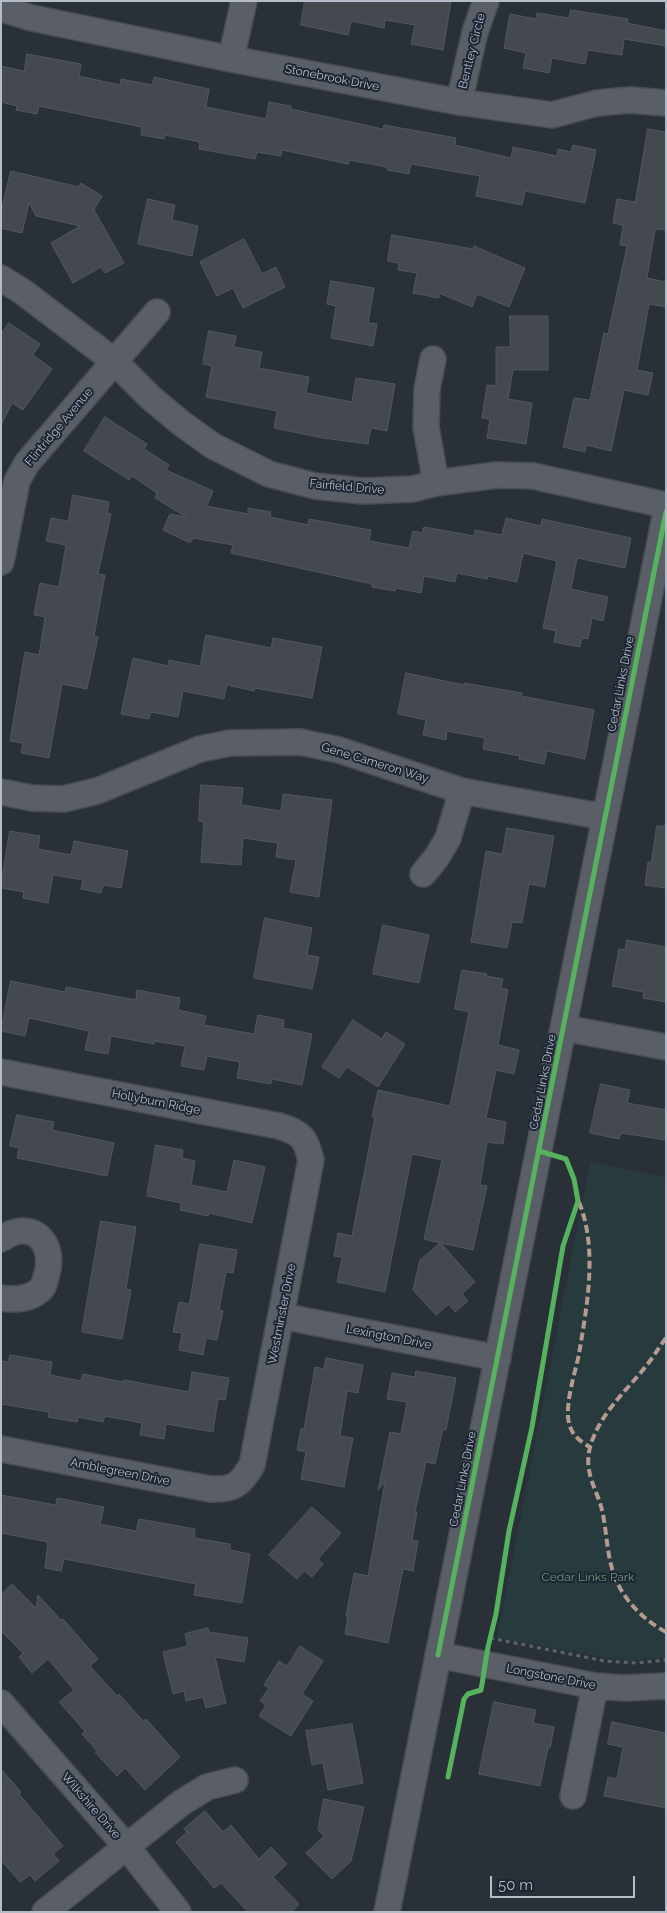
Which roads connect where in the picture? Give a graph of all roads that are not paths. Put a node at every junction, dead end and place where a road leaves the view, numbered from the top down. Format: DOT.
graph roads {
  1 [pos="244,1"];
  2 [pos="486,1"];
  3 [pos="1,7"];
  4 [pos="231,59"];
  5 [pos="459,102"];
  6 [pos="666,103"];
  7 [pos="1,278"];
  8 [pos="157,312"];
  9 [pos="433,359"];
  10 [pos="114,361"];
  11 [pos="436,483"];
  12 [pos="666,505"];
  13 [pos="666,512"];
  14 [pos="1,562"];
  15 [pos="462,791"];
  16 [pos="1,792"];
  17 [pos="606,817"];
  18 [pos="423,874"];
  19 [pos="564,1028"];
  20 [pos="666,1047"];
  21 [pos="1,1072"];
  22 [pos="306,1141"];
  23 [pos="1,1239"];
  24 [pos="1,1298"];
  25 [pos="281,1316"];
  26 [pos="498,1358"];
  27 [pos="1,1449"];
  28 [pos="239,1484"];
  29 [pos="438,1655"];
  30 [pos="595,1686"];
  31 [pos="666,1686"];
  32 [pos="1,1703"];
  33 [pos="235,1780"];
  34 [pos="573,1796"];
  35 [pos="126,1846"];
  36 [pos="45,1912"];
  37 [pos="178,1912"];
  38 [pos="387,1912"];
  1 -- 4 [label="street"];
  2 -- 5 [label="street, Bentley Circle"];
  3 -- 4 [label="street, Stonebrook Drive"];
  4 -- 5 [label="street, Stonebrook Drive"];
  5 -- 6 [label="street, Stonebrook Drive"];
  7 -- 10 [label="street, Fairfield Drive"];
  8 -- 10 [label="street, Flintridge Avenue"];
  9 -- 11 [label="street"];
  10 -- 11 [label="street, Fairfield Drive"];
  10 -- 14 [label="street, Flintridge Avenue"];
  11 -- 12 [label="street, Fairfield Drive"];
  13 -- 17 [label="street, Cedar Links Drive"];
  15 -- 16 [label="street, Gene Cameron Way"];
  15 -- 17 [label="street, Gene Cameron Way"];
  15 -- 18 [label="street"];
  17 -- 19 [label="street, Cedar Links Drive"];
  19 -- 20 [label="street"];
  19 -- 26 [label="street, Cedar Links Drive"];
  21 -- 22 [label="street, Hollyburn Ridge"];
  22 -- 25 [label="street, Westminster Drive"];
  23 -- 24 [label="street"];
  25 -- 26 [label="street, Lexington Drive"];
  25 -- 28 [label="street, Westminster Drive"];
  26 -- 29 [label="street, Cedar Links Drive"];
  27 -- 28 [label="street, Amblegreen Drive"];
  29 -- 30 [label="street, Longstone Drive"];
  29 -- 38 [label="street, Cedar Links Drive"];
  30 -- 31 [label="street, Longstone Drive"];
  30 -- 34 [label="street"];
  32 -- 35 [label="street, Wilkshire Drive"];
  33 -- 35 [label="street"];
  35 -- 36 [label="street"];
  35 -- 37 [label="street, Wilkshire Drive"];
}
